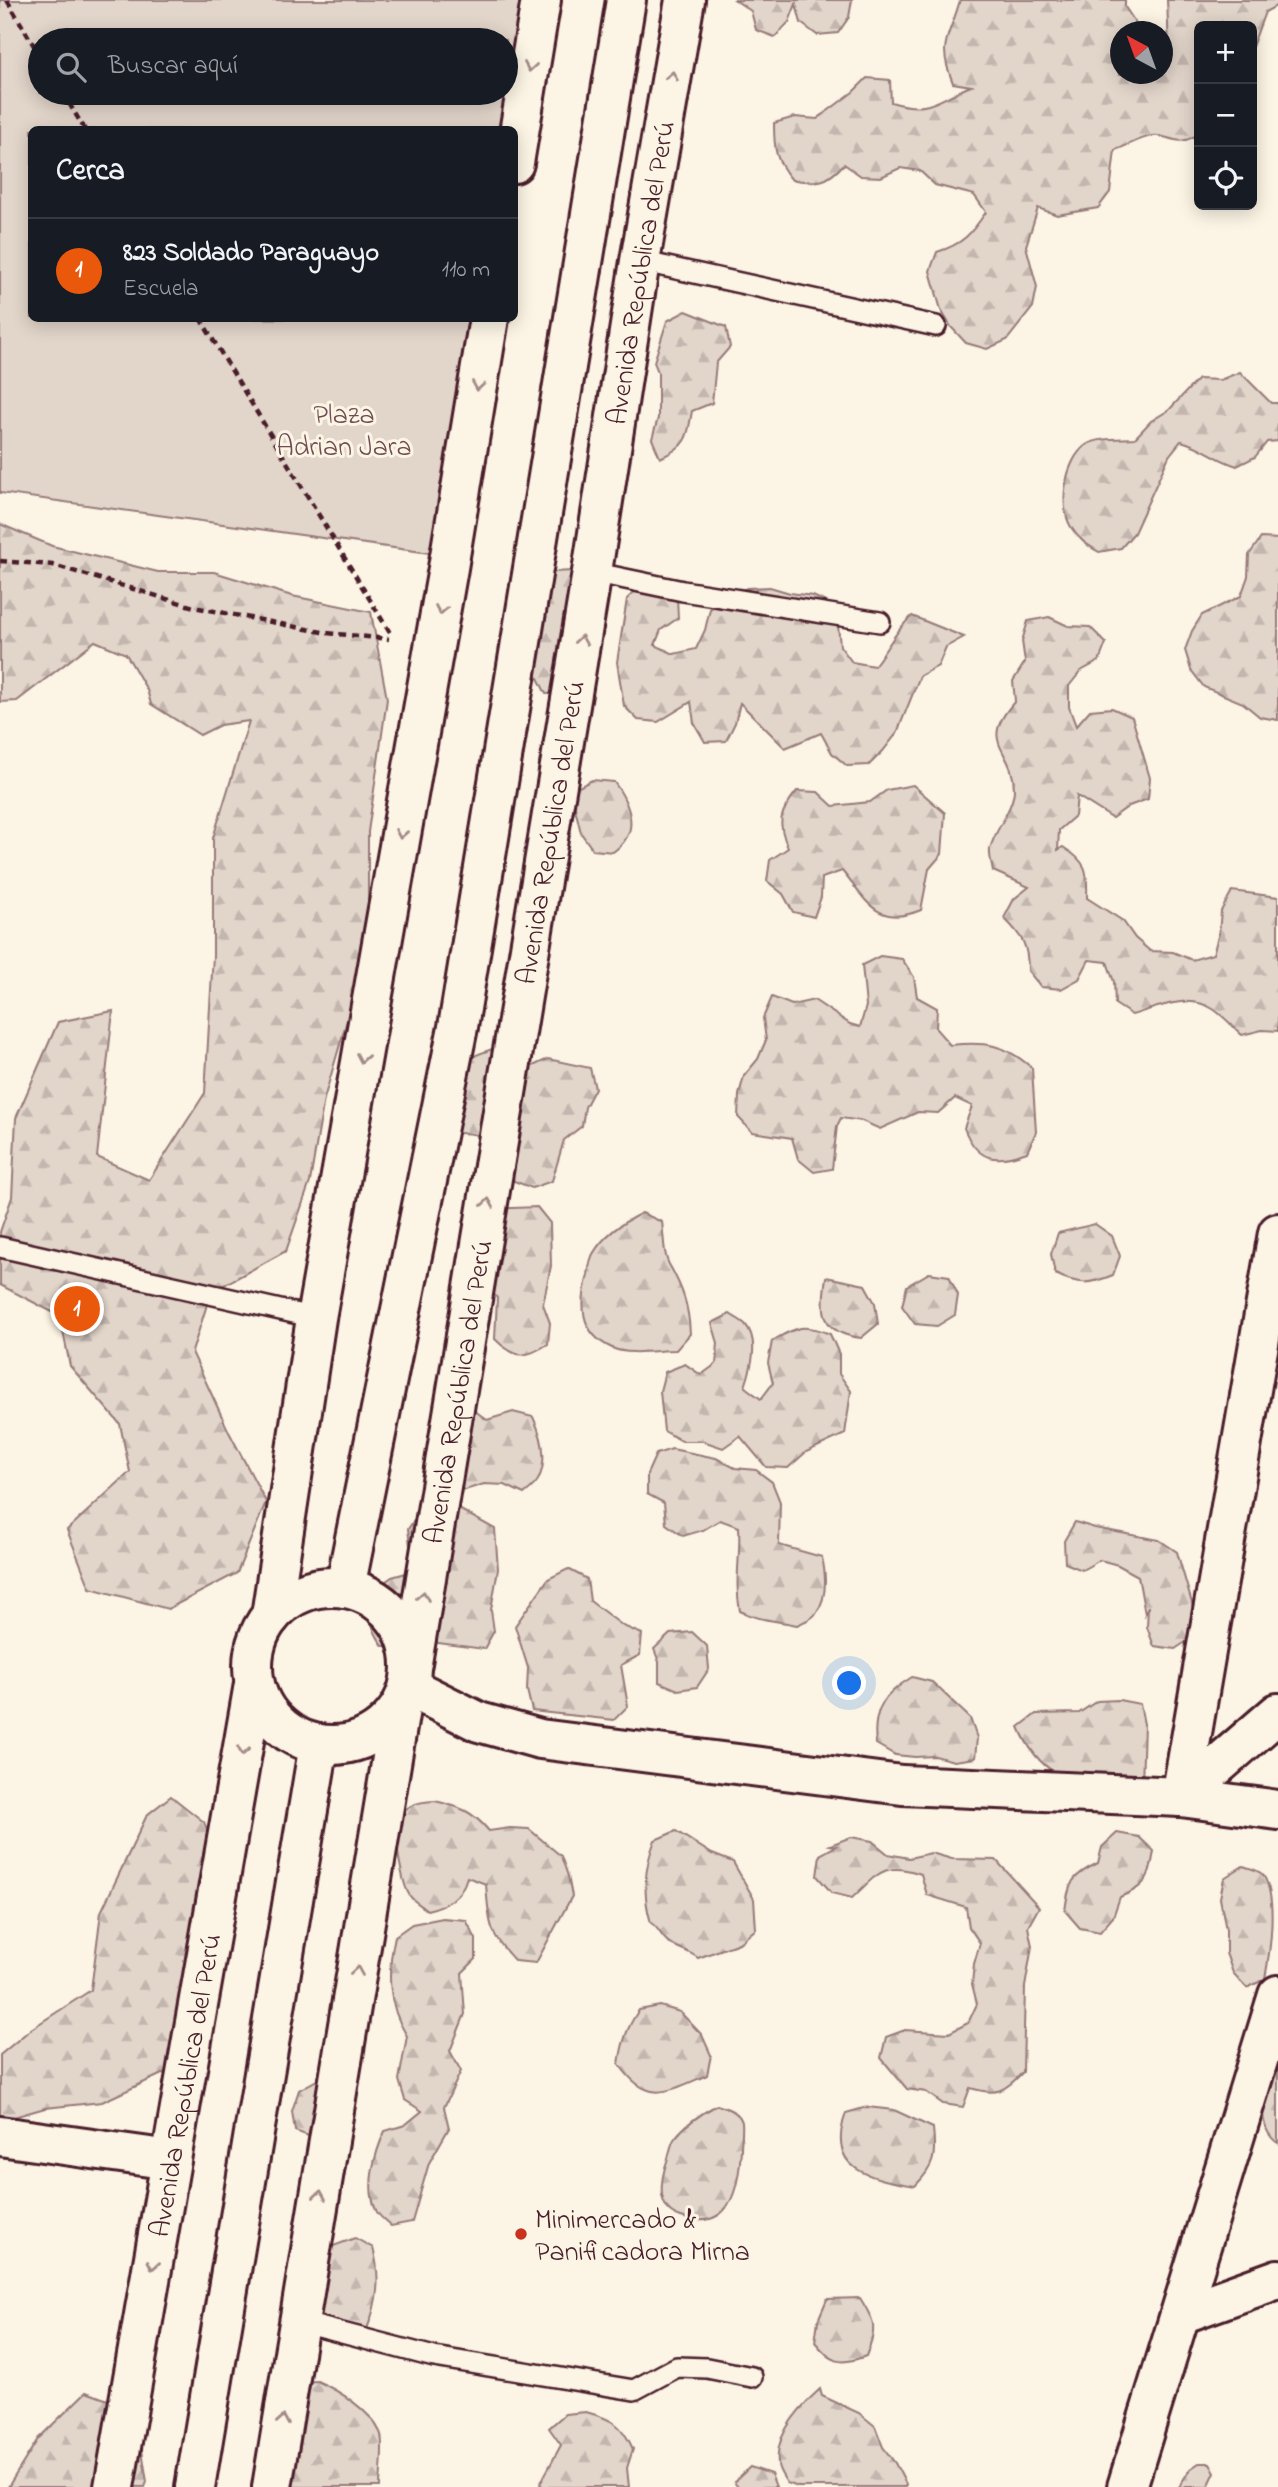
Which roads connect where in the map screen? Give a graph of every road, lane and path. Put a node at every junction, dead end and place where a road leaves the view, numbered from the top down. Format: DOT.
graph roads {
  1 [pos="7,0"];
  2 [pos="541,0"];
  3 [pos="625,0"];
  4 [pos="685,0"];
  5 [pos="28,35"];
  6 [pos="70,105"];
  7 [pos="83,126"];
  8 [pos="518,139"];
  9 [pos="640,261"];
  10 [pos="202,322"];
  11 [pos="488,322"];
  12 [pos="936,326"];
  13 [pos="0,561"];
  14 [pos="593,572"];
  15 [pos="880,622"];
  16 [pos="1278,1233"];
  17 [pos="0,1247"];
  18 [pos="316,1318"];
  19 [pos="345,1588"];
  20 [pos="271,1616"];
  21 [pos="254,1684"];
  22 [pos="407,1686"];
  23 [pos="1278,1713"];
  24 [pos="319,1744"];
  25 [pos="1181,1797"];
  26 [pos="1278,1810"];
  27 [pos="1278,1995"];
  28 [pos="0,2136"];
  29 [pos="171,2160"];
  30 [pos="1278,2279"];
  31 [pos="1181,2314"];
  32 [pos="300,2322"];
  33 [pos="752,2377"];
  34 [pos="114,2487"];
  35 [pos="195,2487"];
  36 [pos="272,2487"];
  37 [pos="1127,2487"];
  1 -- 5 [label="path"];
  2 -- 8 [label="main road, one-way"];
  3 -- 19 [label="main road"];
  9 -- 4 [label="main road, Avenida República del Perú, one-way"];
  6 -- 7 [label="path"];
  9 -- 12 [label="lane"];
  9 -- 14 [label="main road, Avenida República del Perú"];
  10 -- 13 [label="path"];
  11 -- 18 [label="main road, one-way"];
  14 -- 15 [label="lane"];
  22 -- 14 [label="main road, Avenida República del Perú, one-way"];
  16 -- 25 [label="main road"];
  17 -- 18 [label="lane"];
  18 -- 20 [label="main road"];
  19 -- 20 [label="main road"];
  19 -- 22 [label="main road"];
  20 -- 21 [label="main road"];
  21 -- 24 [label="main road"];
  21 -- 29 [label="main road, Avenida República del Perú, one-way"];
  22 -- 24 [label="main road"];
  22 -- 25 [label="main road"];
  32 -- 22 [label="main road, Avenida República del Perú, one-way"];
  23 -- 25 [label="main road"];
  24 -- 35 [label="main road"];
  25 -- 26 [label="main road"];
  27 -- 31 [label="main road"];
  28 -- 29 [label="main road"];
  29 -- 34 [label="main road, Avenida República del Perú, one-way"];
  30 -- 31 [label="main road"];
  31 -- 37 [label="main road"];
  32 -- 33 [label="lane"];
  36 -- 32 [label="main road, Avenida República del Perú, one-way"];
}
